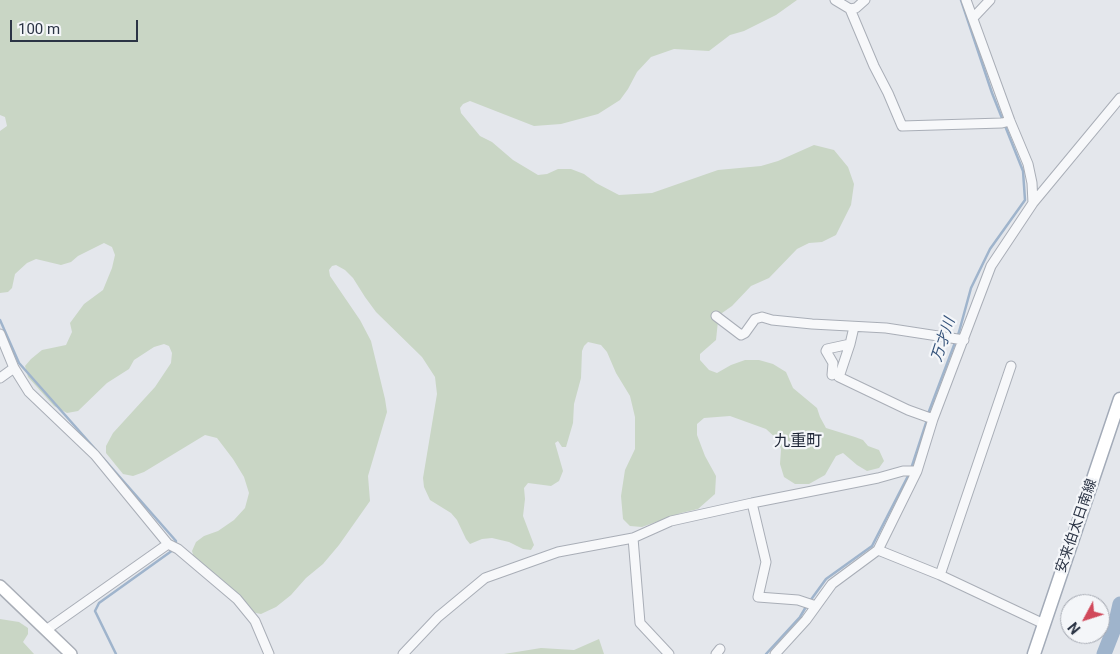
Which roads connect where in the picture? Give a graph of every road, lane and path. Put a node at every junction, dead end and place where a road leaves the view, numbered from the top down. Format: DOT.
graph roads {
  1 [pos="835,0"];
  2 [pos="865,0"];
  3 [pos="966,0"];
  4 [pos="990,0"];
  5 [pos="850,9"];
  6 [pos="973,18"];
  7 [pos="1120,98"];
  8 [pos="1006,122"];
  9 [pos="1033,203"];
  10 [pos="716,316"];
  11 [pos="854,327"];
  12 [pos="0,334"];
  13 [pos="959,340"];
  14 [pos="850,344"];
  15 [pos="1012,366"];
  16 [pos="14,368"];
  17 [pos="832,375"];
  18 [pos="0,378"];
  19 [pos="1120,399"];
  20 [pos="929,417"];
  21 [pos="913,470"];
  22 [pos="752,503"];
  23 [pos="633,538"];
  24 [pos="168,544"];
  25 [pos="878,550"];
  26 [pos="940,575"];
  27 [pos="0,586"];
  28 [pos="810,604"];
  29 [pos="1044,624"];
  30 [pos="46,630"];
  31 [pos="71,654"];
  32 [pos="269,654"];
  33 [pos="403,654"];
  34 [pos="669,654"];
  35 [pos="775,654"];
  36 [pos="1034,654"];
  1 -- 5 [label="street"];
  2 -- 5 [label="street"];
  3 -- 6 [label="street"];
  4 -- 6 [label="street"];
  5 -- 8 [label="street"];
  6 -- 8 [label="street"];
  7 -- 9 [label="street"];
  8 -- 9 [label="street"];
  9 -- 13 [label="street"];
  10 -- 11 [label="street"];
  11 -- 13 [label="street"];
  11 -- 14 [label="street"];
  12 -- 16 [label="street"];
  13 -- 20 [label="street"];
  14 -- 17 [label="street"];
  14 -- 20 [label="street"];
  15 -- 26 [label="street"];
  16 -- 18 [label="street"];
  16 -- 24 [label="street"];
  19 -- 29 [label="main road, 安来伯太日南線"];
  20 -- 21 [label="street"];
  21 -- 22 [label="street"];
  21 -- 25 [label="street"];
  22 -- 23 [label="street"];
  22 -- 28 [label="street"];
  23 -- 33 [label="street"];
  23 -- 34 [label="street"];
  24 -- 30 [label="street"];
  24 -- 32 [label="street"];
  25 -- 26 [label="street"];
  25 -- 28 [label="street"];
  26 -- 29 [label="street"];
  27 -- 30 [label="main road"];
  28 -- 35 [label="street"];
  29 -- 36 [label="main road, 安来伯太日南線"];
  30 -- 31 [label="main road"];
}
